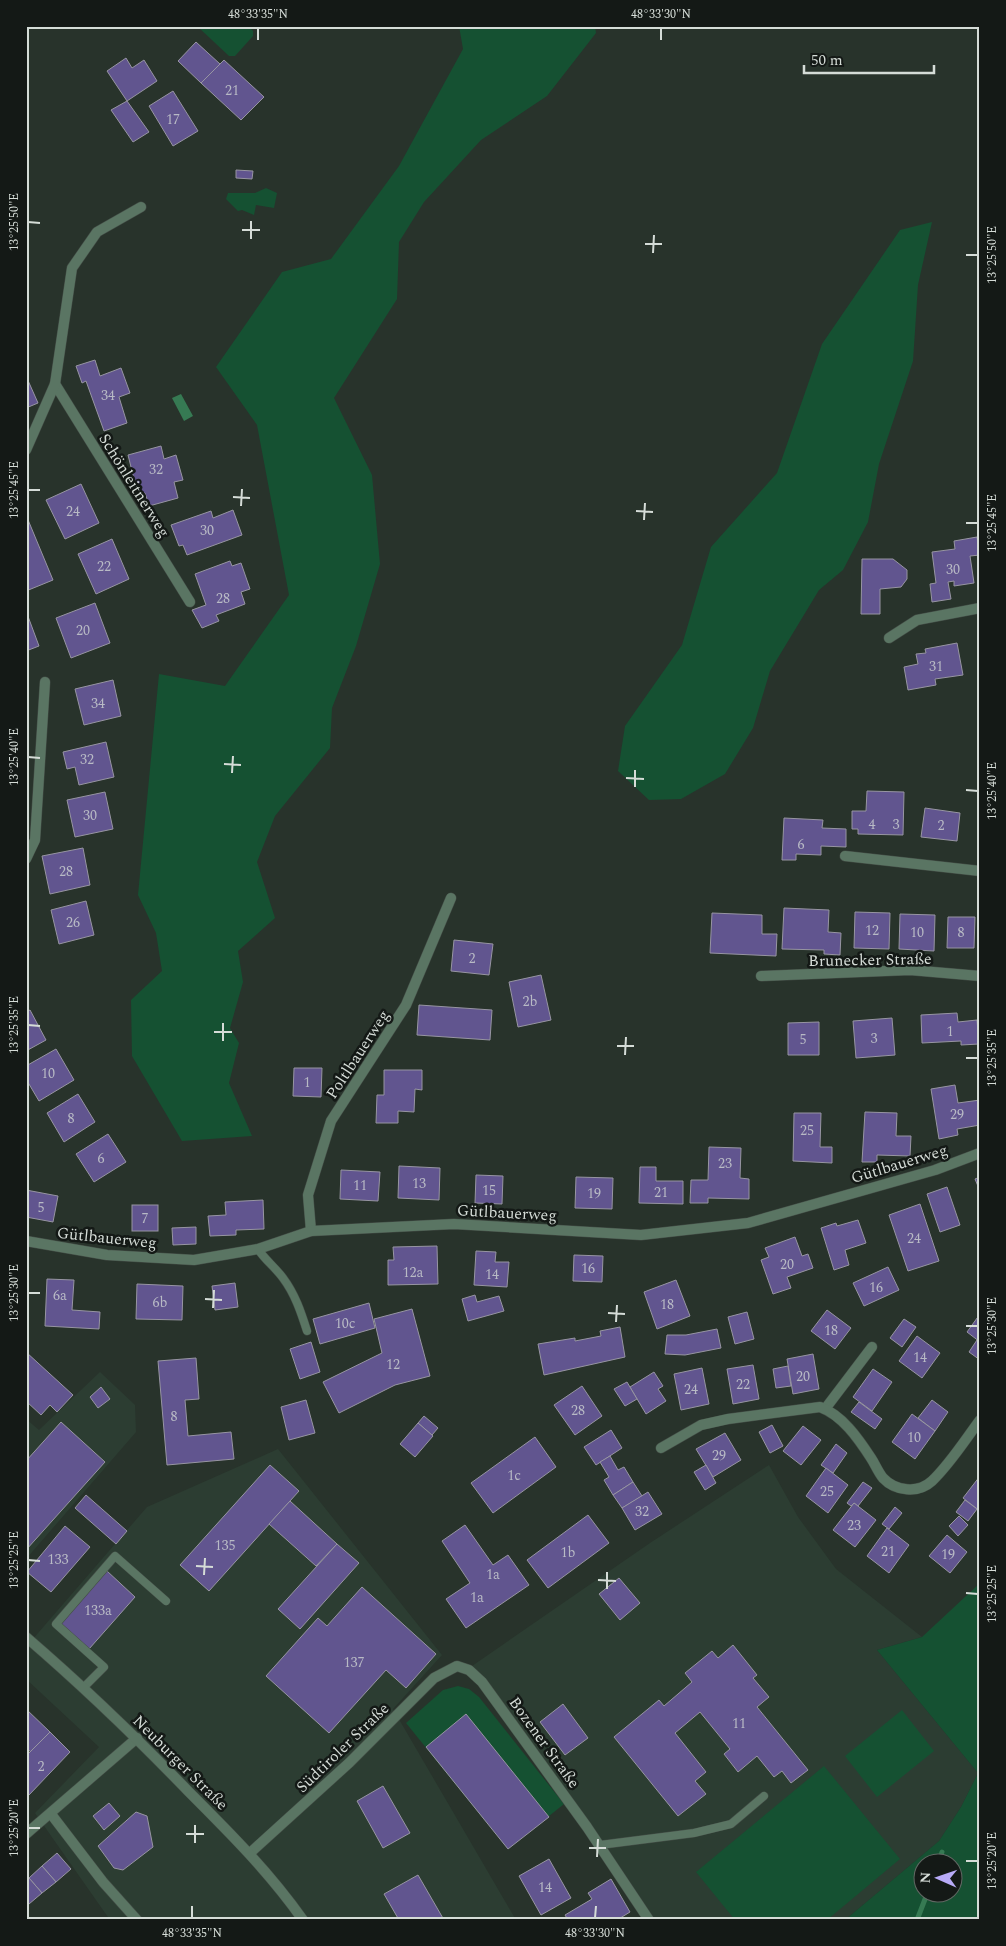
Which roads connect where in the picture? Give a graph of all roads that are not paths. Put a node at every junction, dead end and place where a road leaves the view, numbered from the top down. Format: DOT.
graph roads {
  1 [pos="141,207"];
  2 [pos="55,384"];
  3 [pos="26,450"];
  4 [pos="190,602"];
  5 [pos="980,608"];
  6 [pos="889,638"];
  7 [pos="45,682"];
  8 [pos="845,856"];
  9 [pos="26,859"];
  10 [pos="980,871"];
  11 [pos="451,898"];
  12 [pos="761,976"];
  13 [pos="980,976"];
  14 [pos="980,1153"];
  15 [pos="311,1231"];
  16 [pos="26,1241"];
  17 [pos="258,1248"];
  18 [pos="307,1331"];
  19 [pos="872,1347"];
  20 [pos="825,1409"];
  21 [pos="980,1420"];
  22 [pos="661,1448"];
  23 [pos="166,1601"];
  24 [pos="26,1637"];
  25 [pos="457,1666"];
  26 [pos="83,1688"];
  27 [pos="136,1738"];
  28 [pos="764,1796"];
  29 [pos="51,1814"];
  30 [pos="28,1829"];
  31 [pos="600,1845"];
  32 [pos="250,1853"];
  33 [pos="137,1920"];
  34 [pos="302,1920"];
  35 [pos="649,1920"];
  1 -- 2 [label="street"];
  2 -- 3 [label="street"];
  2 -- 4 [label="street, Schönleitnerweg"];
  5 -- 6 [label="street"];
  7 -- 9 [label="street"];
  8 -- 10 [label="street"];
  11 -- 15 [label="street, Poltlbauerweg"];
  12 -- 13 [label="street, Brunecker Straße"];
  14 -- 15 [label="street, Gütlbauerweg"];
  15 -- 17 [label="street, Gütlbauerweg"];
  16 -- 17 [label="street, Gütlbauerweg"];
  17 -- 18 [label="lane"];
  19 -- 20 [label="street"];
  20 -- 21 [label="street"];
  20 -- 22 [label="street"];
  23 -- 26 [label="lane"];
  24 -- 26 [label="street, Neuburger Straße"];
  25 -- 31 [label="street, Bozener Straße"];
  25 -- 32 [label="street, Südtiroler Straße"];
  26 -- 27 [label="street, Neuburger Straße"];
  27 -- 29 [label="street"];
  27 -- 32 [label="street, Neuburger Straße"];
  28 -- 31 [label="lane"];
  29 -- 30 [label="street"];
  29 -- 33 [label="street"];
  31 -- 35 [label="street, Bozener Straße"];
  32 -- 34 [label="street, Neuburger Straße"];
}
